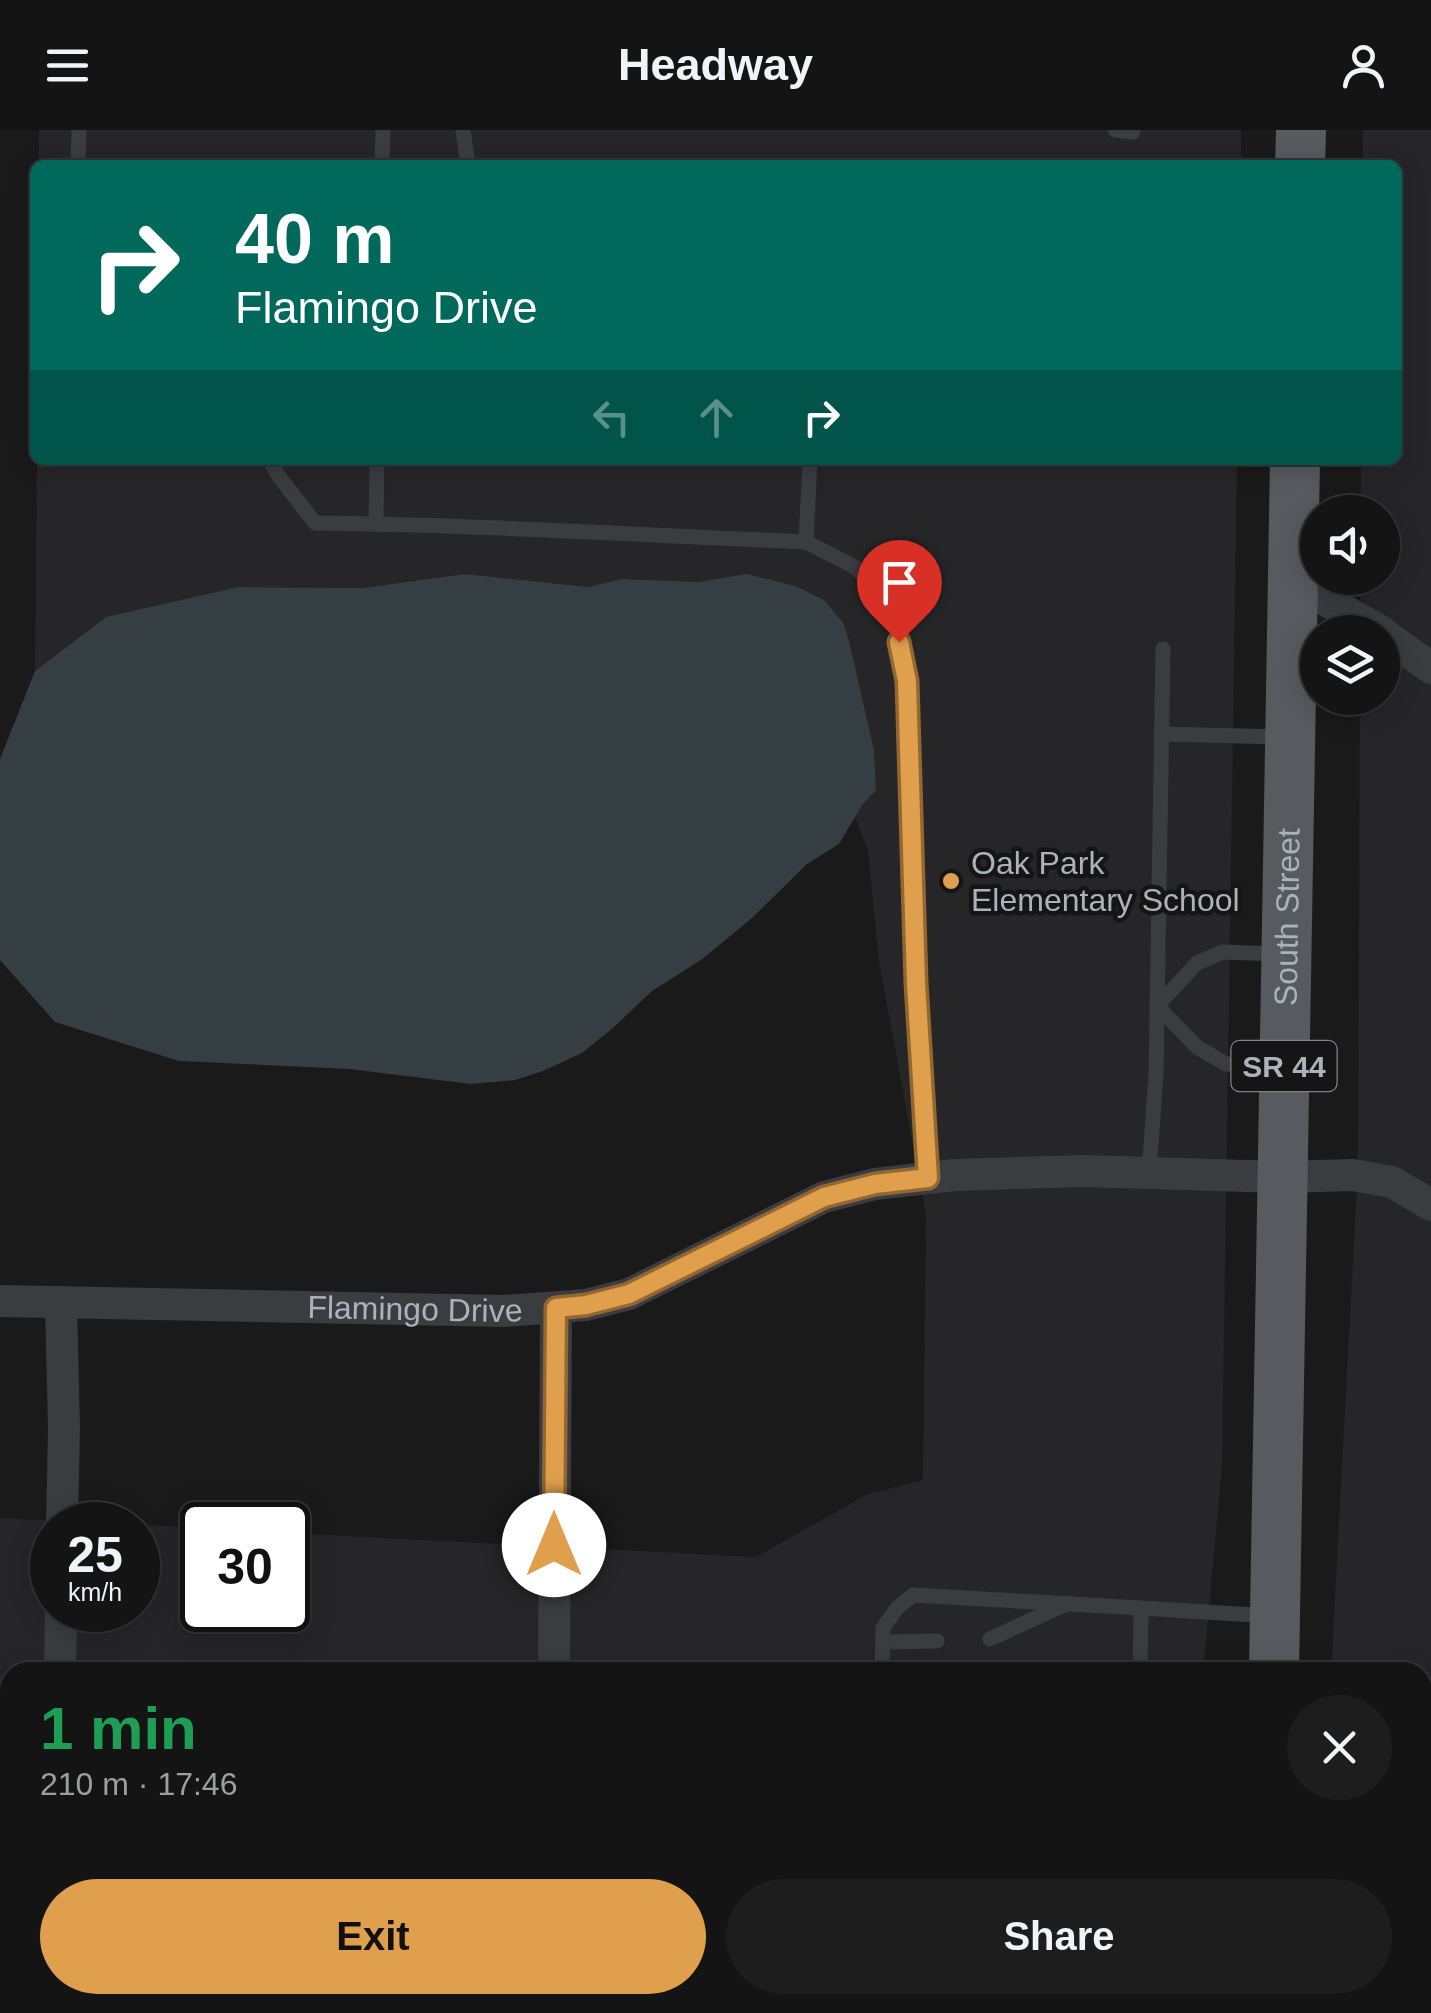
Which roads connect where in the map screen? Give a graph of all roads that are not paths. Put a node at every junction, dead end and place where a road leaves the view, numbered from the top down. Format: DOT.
graph roads {
  1 [pos="79,130"];
  2 [pos="383,130"];
  3 [pos="463,130"];
  4 [pos="1114,130"];
  5 [pos="1134,130"];
  6 [pos="1301,130"];
  7 [pos="78,160"];
  8 [pos="382,160"];
  9 [pos="467,160"];
  10 [pos="1300,160"];
  11 [pos="273,465"];
  12 [pos="376,465"];
  13 [pos="810,465"];
  14 [pos="1296,465"];
  15 [pos="376,524"];
  16 [pos="806,542"];
  17 [pos="1294,582"];
  18 [pos="1351,615"];
  19 [pos="1400,646"];
  20 [pos="1163,649"];
  21 [pos="1431,668"];
  22 [pos="1162,734"];
  23 [pos="1291,738"];
  24 [pos="1286,954"];
  25 [pos="1158,1006"];
  26 [pos="1284,1067"];
  27 [pos="1149,1173"];
  28 [pos="1282,1177"];
  29 [pos="928,1178"];
  30 [pos="1431,1204"];
  31 [pos="0,1301"];
  32 [pos="61,1302"];
  33 [pos="556,1308"];
  34 [pos="62,1502"];
  35 [pos="1070,1602"];
  36 [pos="1142,1608"];
  37 [pos="1275,1616"];
  38 [pos="61,1632"];
  39 [pos="990,1640"];
  40 [pos="937,1641"];
  41 [pos="883,1642"];
  42 [pos="60,1662"];
  43 [pos="554,1662"];
  44 [pos="882,1662"];
  45 [pos="1140,1662"];
  46 [pos="1274,1662"];
  1 -- 7 [label="lane"];
  2 -- 8 [label="lane"];
  3 -- 9 [label="lane"];
  4 -- 5 [label="lane"];
  6 -- 10 [label="main road"];
  11 -- 15 [label="lane"];
  12 -- 15 [label="lane"];
  13 -- 16 [label="lane"];
  14 -- 17 [label="main road, South Street / SR 44"];
  15 -- 16 [label="lane"];
  16 -- 29 [label="lane"];
  17 -- 18 [label="street"];
  17 -- 23 [label="main road, South Street / SR 44"];
  19 -- 21 [label="street"];
  20 -- 22 [label="lane"];
  22 -- 23 [label="lane"];
  22 -- 25 [label="lane"];
  23 -- 24 [label="main road, South Street / SR 44"];
  24 -- 25 [label="lane"];
  24 -- 26 [label="main road, South Street / SR 44"];
  25 -- 26 [label="lane"];
  25 -- 27 [label="lane"];
  26 -- 28 [label="main road, South Street / SR 44"];
  27 -- 28 [label="street, Flamingo Drive"];
  27 -- 29 [label="street, Flamingo Drive"];
  28 -- 30 [label="street, Flamingo Drive"];
  28 -- 37 [label="main road, South Street / SR 44"];
  29 -- 33 [label="street, Flamingo Drive"];
  31 -- 32 [label="street, Flamingo Drive"];
  32 -- 33 [label="street, Flamingo Drive"];
  32 -- 34 [label="street"];
  33 -- 43 [label="street"];
  35 -- 36 [label="lane"];
  35 -- 39 [label="lane"];
  35 -- 41 [label="lane"];
  36 -- 37 [label="lane"];
  36 -- 45 [label="lane"];
  37 -- 46 [label="main road, South Street / SR 44"];
  38 -- 42 [label="street"];
  40 -- 41 [label="lane"];
  41 -- 44 [label="lane"];
}
